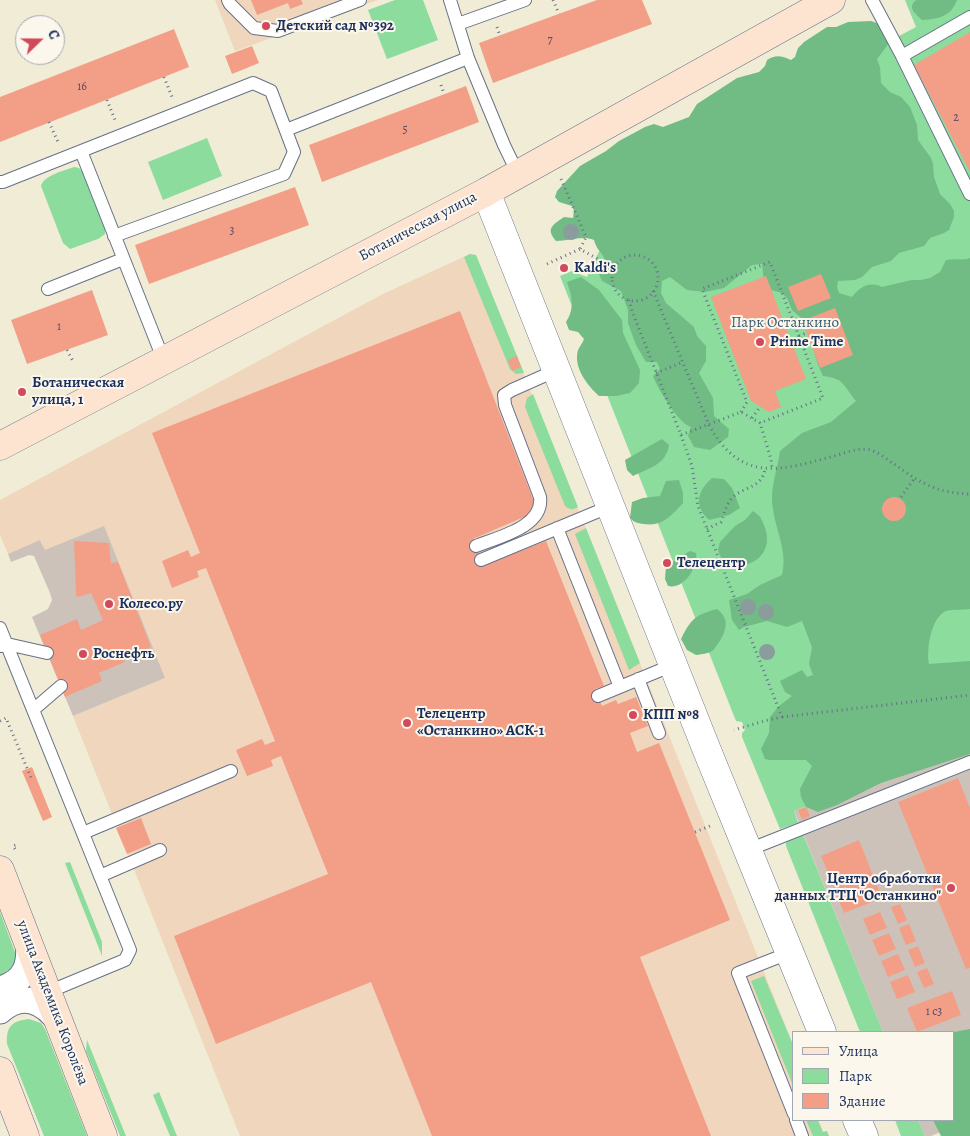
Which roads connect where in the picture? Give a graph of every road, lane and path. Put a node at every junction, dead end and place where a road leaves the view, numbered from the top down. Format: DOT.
graph roads {
  1 [pos="228,0"];
  2 [pos="360,0"];
  3 [pos="450,0"];
  4 [pos="525,0"];
  5 [pos="553,0"];
  6 [pos="831,0"];
  7 [pos="872,0"];
  8 [pos="559,14"];
  9 [pos="970,17"];
  10 [pos="458,24"];
  11 [pos="902,56"];
  12 [pos="468,58"];
  13 [pos="107,100"];
  14 [pos="50,122"];
  15 [pos="286,130"];
  16 [pos="121,135"];
  17 [pos="81,151"];
  18 [pos="64,158"];
  19 [pos="518,174"];
  20 [pos="561,179"];
  21 [pos="0,182"];
  22 [pos="486,192"];
  23 [pos="970,194"];
  24 [pos="114,236"];
  25 [pos="580,250"];
  26 [pos="123,259"];
  27 [pos="547,264"];
  28 [pos="614,268"];
  29 [pos="48,289"];
  30 [pos="654,291"];
  31 [pos="629,300"];
  32 [pos="792,319"];
  33 [pos="784,322"];
  34 [pos="806,334"];
  35 [pos="799,336"];
  36 [pos="67,350"];
  37 [pos="164,361"];
  38 [pos="683,362"];
  39 [pos="74,363"];
  40 [pos="557,370"];
  41 [pos="656,373"];
  42 [pos="760,407"];
  43 [pos="740,412"];
  44 [pos="752,418"];
  45 [pos="760,423"];
  46 [pos="709,425"];
  47 [pos="681,435"];
  48 [pos="0,446"];
  49 [pos="765,469"];
  50 [pos="772,469"];
  51 [pos="914,479"];
  52 [pos="970,494"];
  53 [pos="901,497"];
  54 [pos="611,506"];
  55 [pos="557,528"];
  56 [pos="707,529"];
  57 [pos="476,546"];
  58 [pos="481,560"];
  59 [pos="0,628"];
  60 [pos="3,645"];
  61 [pos="47,653"];
  62 [pos="673,664"];
  63 [pos="638,679"];
  64 [pos="60,686"];
  65 [pos="620,687"];
  66 [pos="970,695"];
  67 [pos="598,696"];
  68 [pos="33,710"];
  69 [pos="782,717"];
  70 [pos="0,721"];
  71 [pos="734,730"];
  72 [pos="659,733"];
  73 [pos="970,762"];
  74 [pos="231,771"];
  75 [pos="32,780"];
  76 [pos="710,826"];
  77 [pos="695,832"];
  78 [pos="83,833"];
  79 [pos="160,850"];
  80 [pos="748,850"];
  81 [pos="0,870"];
  82 [pos="100,876"];
  83 [pos="28,941"];
  84 [pos="790,953"];
  85 [pos="0,989"];
  86 [pos="48,992"];
  87 [pos="0,1011"];
  88 [pos="59,1022"];
  89 [pos="822,1031"];
  90 [pos="1,1078"];
  91 [pos="792,1106"];
  92 [pos="796,1121"];
  93 [pos="857,1121"];
  94 [pos="25,1136"];
  95 [pos="103,1136"];
  96 [pos="802,1136"];
  97 [pos="864,1136"];
  1 -- 2 [label="lane"];
  3 -- 10 [label="lane"];
  4 -- 10 [label="lane"];
  5 -- 8 [label="path"];
  6 -- 19 [label="main road, Ботаническая улица"];
  7 -- 11 [label="lane"];
  9 -- 11 [label="lane"];
  10 -- 12 [label="lane"];
  11 -- 23 [label="lane"];
  12 -- 15 [label="lane"];
  12 -- 19 [label="lane"];
  13 -- 16 [label="path"];
  14 -- 18 [label="path"];
  15 -- 16 [label="lane"];
  15 -- 24 [label="lane"];
  16 -- 17 [label="lane"];
  17 -- 18 [label="lane"];
  17 -- 24 [label="lane"];
  18 -- 21 [label="lane"];
  19 -- 22 [label="main road, Ботаническая улица"];
  20 -- 25 [label="path"];
  22 -- 37 [label="main road, Ботаническая улица"];
  22 -- 40 [label="street"];
  24 -- 26 [label="lane"];
  25 -- 27 [label="path"];
  25 -- 28 [label="path"];
  26 -- 29 [label="lane"];
  26 -- 37 [label="lane"];
  28 -- 30 [label="path"];
  28 -- 31 [label="path"];
  30 -- 31 [label="path"];
  30 -- 38 [label="path"];
  31 -- 41 [label="path"];
  32 -- 33 [label="path"];
  32 -- 35 [label="path"];
  32 -- 43 [label="path"];
  34 -- 35 [label="path"];
  35 -- 45 [label="path"];
  36 -- 39 [label="path"];
  37 -- 48 [label="main road, Ботаническая улица"];
  38 -- 41 [label="path"];
  38 -- 46 [label="path"];
  40 -- 54 [label="street"];
  40 -- 57 [label="lane"];
  41 -- 47 [label="path"];
  42 -- 44 [label="path"];
  43 -- 44 [label="path"];
  43 -- 46 [label="path"];
  44 -- 45 [label="path"];
  45 -- 50 [label="path"];
  46 -- 47 [label="path"];
  46 -- 49 [label="path"];
  47 -- 56 [label="path"];
  49 -- 50 [label="path"];
  49 -- 56 [label="path"];
  50 -- 51 [label="path"];
  51 -- 52 [label="path"];
  51 -- 53 [label="path"];
  54 -- 55 [label="lane"];
  54 -- 62 [label="street"];
  55 -- 58 [label="lane"];
  55 -- 65 [label="lane"];
  56 -- 69 [label="path"];
  59 -- 60 [label="lane"];
  60 -- 61 [label="lane"];
  60 -- 68 [label="lane"];
  62 -- 63 [label="lane"];
  62 -- 80 [label="street"];
  63 -- 65 [label="lane"];
  63 -- 72 [label="lane"];
  64 -- 68 [label="lane"];
  65 -- 67 [label="lane"];
  66 -- 69 [label="path"];
  68 -- 78 [label="lane"];
  69 -- 71 [label="path"];
  70 -- 75 [label="path"];
  73 -- 80 [label="lane"];
  74 -- 78 [label="lane"];
  76 -- 77 [label="path"];
  78 -- 82 [label="lane"];
  79 -- 82 [label="lane"];
  80 -- 84 [label="street"];
  81 -- 83 [label="main road, улица Академика Королёва"];
  82 -- 86 [label="lane"];
  83 -- 85 [label="street"];
  83 -- 86 [label="main road, улица Академика Королёва"];
  84 -- 89 [label="street"];
  84 -- 91 [label="lane"];
  86 -- 88 [label="main road, улица Академика Королёва"];
  87 -- 88 [label="street"];
  88 -- 95 [label="main road, улица Академика Королёва"];
  90 -- 94 [label="main road"];
  92 -- 96 [label="lane"];
  93 -- 97 [label="street"];
}
